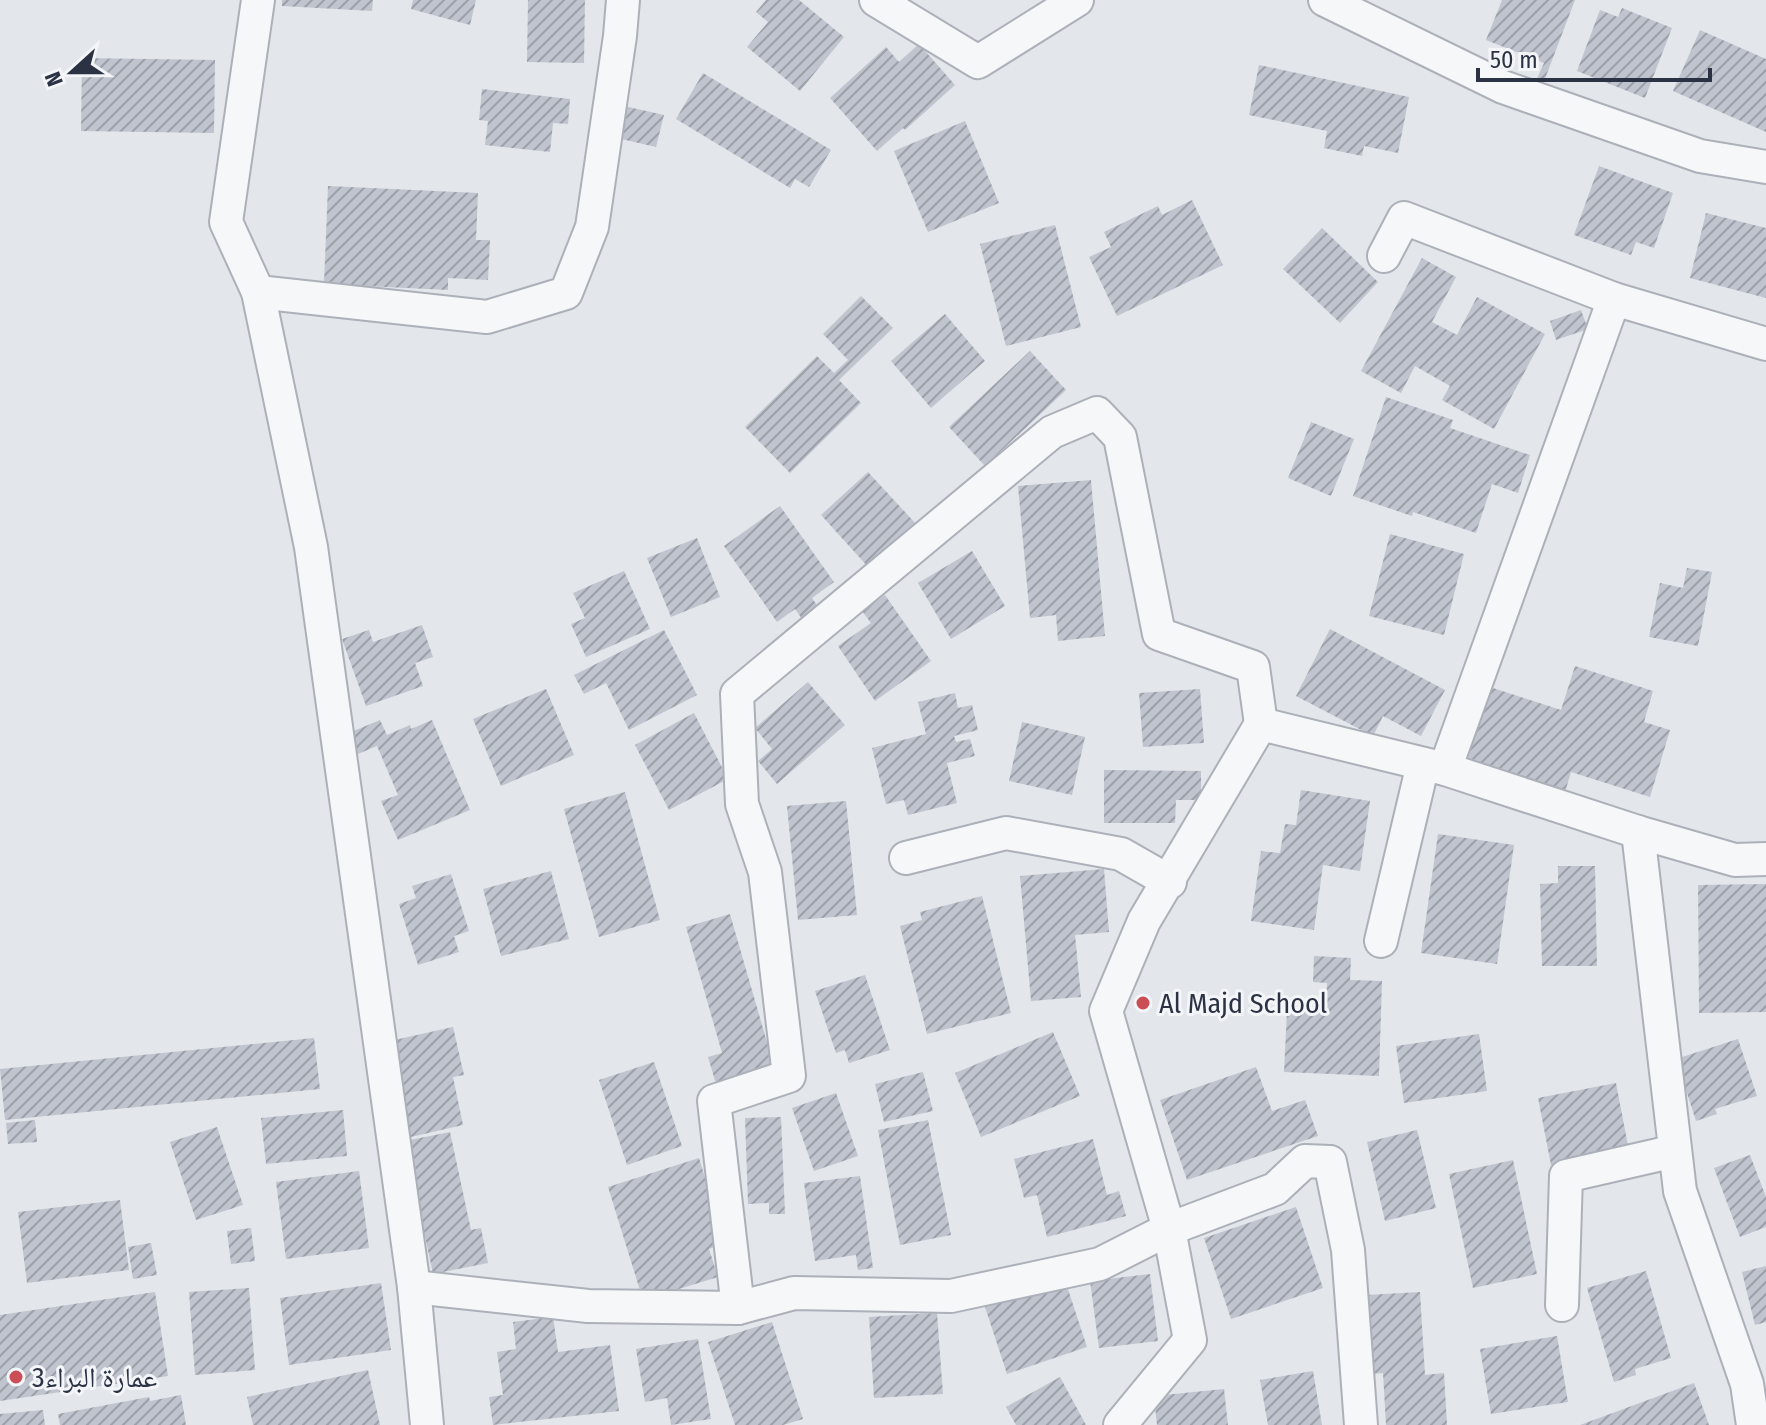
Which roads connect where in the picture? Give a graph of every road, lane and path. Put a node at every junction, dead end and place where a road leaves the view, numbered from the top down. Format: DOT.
graph roads {
  1 [pos="258,0"];
  2 [pos="623,0"];
  3 [pos="876,0"];
  4 [pos="1077,0"];
  5 [pos="1325,0"];
  6 [pos="1766,167"];
  7 [pos="1384,256"];
  8 [pos="258,292"];
  9 [pos="1614,299"];
  10 [pos="1766,344"];
  11 [pos="1261,724"];
  12 [pos="1434,766"];
  13 [pos="1638,832"];
  14 [pos="906,858"];
  15 [pos="1766,859"];
  16 [pos="1170,882"];
  17 [pos="1381,941"];
  18 [pos="1675,1151"];
  19 [pos="1169,1229"];
  20 [pos="414,1287"];
  21 [pos="1562,1305"];
  22 [pos="738,1308"];
  23 [pos="427,1425"];
  24 [pos="1120,1425"];
  25 [pos="1361,1425"];
  26 [pos="1753,1425"];
  1 -- 8 [label="street"];
  2 -- 8 [label="street"];
  3 -- 4 [label="street"];
  5 -- 6 [label="street"];
  7 -- 9 [label="street"];
  8 -- 20 [label="street"];
  9 -- 10 [label="street"];
  9 -- 12 [label="street"];
  11 -- 12 [label="street"];
  11 -- 16 [label="street"];
  11 -- 22 [label="street"];
  12 -- 13 [label="street"];
  12 -- 17 [label="street"];
  13 -- 15 [label="street"];
  13 -- 18 [label="street"];
  14 -- 16 [label="street"];
  16 -- 19 [label="street"];
  18 -- 21 [label="street"];
  18 -- 26 [label="street"];
  19 -- 22 [label="street"];
  19 -- 24 [label="street"];
  19 -- 25 [label="street"];
  20 -- 22 [label="street"];
  20 -- 23 [label="street"];
}
